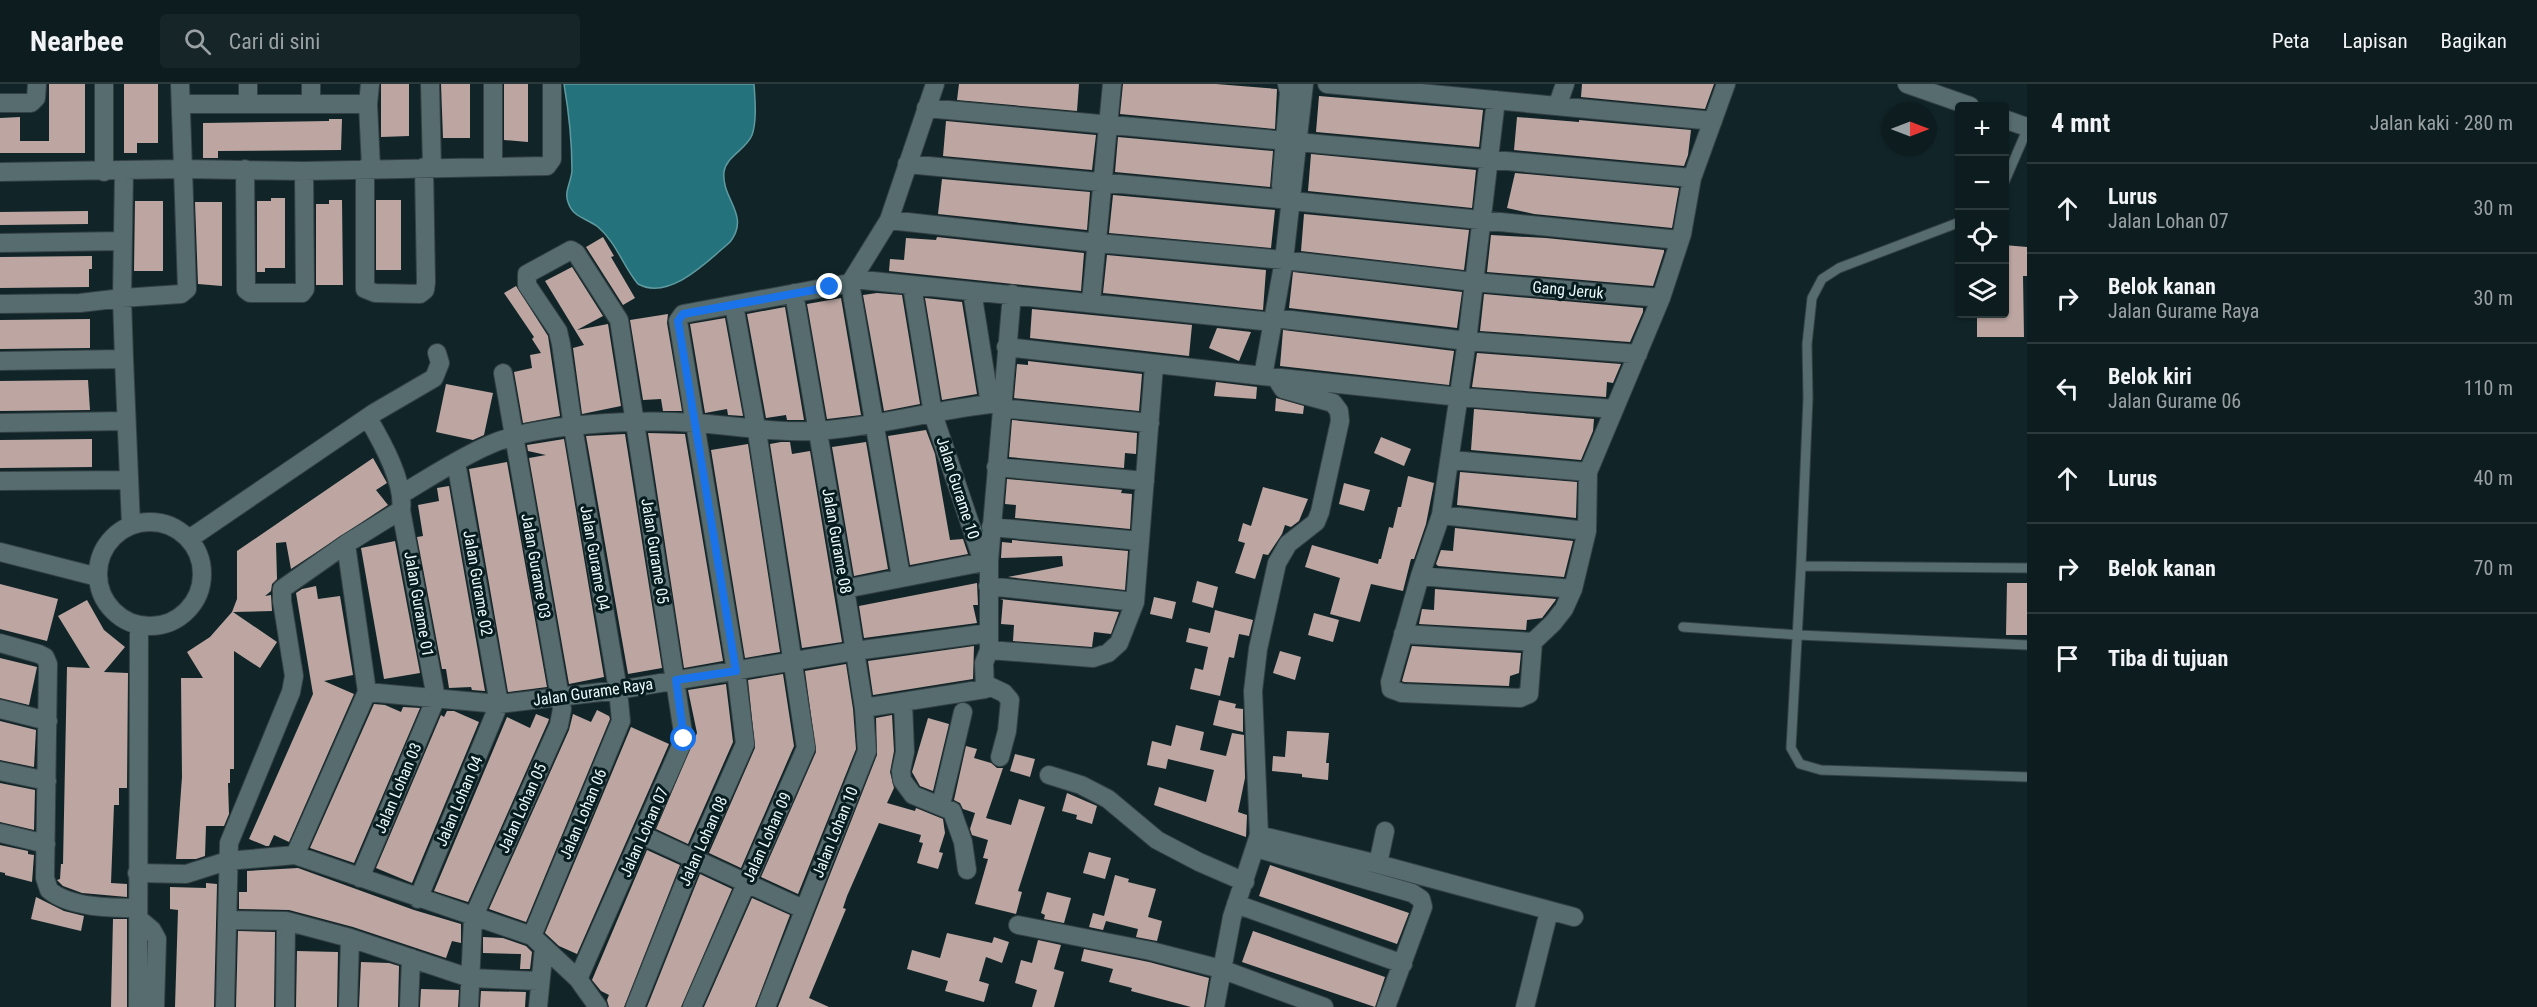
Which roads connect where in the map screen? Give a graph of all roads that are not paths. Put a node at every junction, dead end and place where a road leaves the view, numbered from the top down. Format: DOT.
graph roads {
  1 [pos="36,84"];
  2 [pos="104,84"];
  3 [pos="180,84"];
  4 [pos="248,84"];
  5 [pos="311,84"];
  6 [pos="370,84"];
  7 [pos="430,84"];
  8 [pos="493,84"];
  9 [pos="552,84"];
  10 [pos="935,84"];
  11 [pos="1112,84"];
  12 [pos="1287,84"];
  13 [pos="1304,84"];
  14 [pos="1327,84"];
  15 [pos="1565,84"];
  16 [pos="1726,84"];
  17 [pos="1907,84"];
  18 [pos="1496,100"];
  19 [pos="1959,102"];
  20 [pos="0,103"];
  21 [pos="181,104"];
  22 [pos="248,104"];
  23 [pos="311,104"];
  24 [pos="369,104"];
  25 [pos="1558,104"];
  26 [pos="926,108"];
  27 [pos="1713,121"];
  28 [pos="2009,121"];
  29 [pos="1109,123"];
  30 [pos="2027,128"];
  31 [pos="1292,143"];
  32 [pos="1489,160"];
  33 [pos="907,164"];
  34 [pos="493,165"];
  35 [pos="428,167"];
  36 [pos="368,168"];
  37 [pos="183,169"];
  38 [pos="245,169"];
  39 [pos="124,171"];
  40 [pos="304,171"];
  41 [pos="2009,171"];
  42 [pos="0,172"];
  43 [pos="104,172"];
  44 [pos="1692,178"];
  45 [pos="1103,182"];
  46 [pos="1286,200"];
  47 [pos="889,220"];
  48 [pos="1482,222"];
  49 [pos="1955,224"];
  50 [pos="1679,240"];
  51 [pos="122,241"];
  52 [pos="0,243"];
  53 [pos="1098,243"];
  54 [pos="1277,259"];
  55 [pos="852,281"];
  56 [pos="1474,282"];
  57 [pos="912,286"];
  58 [pos="972,291"];
  59 [pos="794,292"];
  60 [pos="1012,294"];
  61 [pos="122,298"];
  62 [pos="1661,298"];
  63 [pos="1091,302"];
  64 [pos="0,304"];
  65 [pos="734,305"];
  66 [pos="1268,319"];
  67 [pos="1467,341"];
  68 [pos="1006,347"];
  69 [pos="436,353"];
  70 [pos="1638,354"];
  71 [pos="124,358"];
  72 [pos="0,361"];
  73 [pos="1154,366"];
  74 [pos="503,374"];
  75 [pos="1264,376"];
  76 [pos="1460,397"];
  77 [pos="997,405"];
  78 [pos="1614,409"];
  79 [pos="933,414"];
  80 [pos="368,418"];
  81 [pos="125,421"];
  82 [pos="633,422"];
  83 [pos="0,423"];
  84 [pos="693,423"];
  85 [pos="874,423"];
  86 [pos="1150,423"];
  87 [pos="573,427"];
  88 [pos="756,429"];
  89 [pos="818,431"];
  90 [pos="513,436"];
  91 [pos="1451,460"];
  92 [pos="456,462"];
  93 [pos="996,467"];
  94 [pos="1588,472"];
  95 [pos="128,480"];
  96 [pos="0,481"];
  97 [pos="1145,481"];
  98 [pos="402,502"];
  99 [pos="1441,515"];
  100 [pos="131,525"];
  101 [pos="991,527"];
  102 [pos="1587,531"];
  103 [pos="189,539"];
  104 [pos="1140,541"];
  105 [pos="346,544"];
  106 [pos="0,552"];
  107 [pos="986,562"];
  108 [pos="1801,566"];
  109 [pos="2027,568"];
  110 [pos="1420,576"];
  111 [pos="98,577"];
  112 [pos="901,577"];
  113 [pos="988,586"];
  114 [pos="845,589"];
  115 [pos="1573,589"];
  116 [pos="1135,602"];
  117 [pos="139,626"];
  118 [pos="1683,627"];
  119 [pos="1403,634"];
  120 [pos="1798,635"];
  121 [pos="989,642"];
  122 [pos="1533,642"];
  123 [pos="0,643"];
  124 [pos="2027,645"];
  125 [pos="855,651"];
  126 [pos="793,661"];
  127 [pos="736,671"];
  128 [pos="676,680"];
  129 [pos="985,687"];
  130 [pos="618,690"];
  131 [pos="367,692"];
  132 [pos="560,697"];
  133 [pos="436,698"];
  134 [pos="903,702"];
  135 [pos="500,704"];
  136 [pos="0,708"];
  137 [pos="864,708"];
  138 [pos="963,712"];
  139 [pos="48,721"];
  140 [pos="1000,757"];
  141 [pos="0,771"];
  142 [pos="1048,775"];
  143 [pos="2027,777"];
  144 [pos="47,781"];
  145 [pos="941,805"];
  146 [pos="1385,831"];
  147 [pos="0,833"];
  148 [pos="642,835"];
  149 [pos="1258,842"];
  150 [pos="45,844"];
  151 [pos="295,855"];
  152 [pos="694,858"];
  153 [pos="227,861"];
  154 [pos="1378,864"];
  155 [pos="967,870"];
  156 [pos="137,873"];
  157 [pos="360,878"];
  158 [pos="747,882"];
  159 [pos="1245,882"];
  160 [pos="418,898"];
  161 [pos="1236,904"];
  162 [pos="803,909"];
  163 [pos="1549,911"];
  164 [pos="138,913"];
  165 [pos="1574,917"];
  166 [pos="473,918"];
  167 [pos="227,920"];
  168 [pos="286,921"];
  169 [pos="1018,925"];
  170 [pos="350,938"];
  171 [pos="538,942"];
  172 [pos="411,958"];
  173 [pos="1403,964"];
  174 [pos="1221,969"];
  175 [pos="470,978"];
  176 [pos="578,979"];
  177 [pos="539,981"];
  178 [pos="138,1007"];
  179 [pos="155,1007"];
  180 [pos="225,1007"];
  181 [pos="285,1007"];
  182 [pos="348,1007"];
  183 [pos="410,1007"];
  184 [pos="469,1007"];
  185 [pos="538,1007"];
  186 [pos="598,1007"];
  187 [pos="635,1007"];
  188 [pos="692,1007"];
  189 [pos="766,1007"];
  190 [pos="1215,1007"];
  191 [pos="1324,1007"];
  192 [pos="1386,1007"];
  193 [pos="1525,1007"];
  1 -- 20 [label="street"];
  2 -- 43 [label="street"];
  3 -- 21 [label="street"];
  4 -- 22 [label="street"];
  5 -- 23 [label="street"];
  6 -- 24 [label="street"];
  7 -- 35 [label="street"];
  8 -- 34 [label="street"];
  9 -- 34 [label="street"];
  10 -- 26 [label="street"];
  11 -- 29 [label="street"];
  12 -- 31 [label="street"];
  13 -- 31 [label="street"];
  14 -- 18 [label="street"];
  15 -- 25 [label="street"];
  16 -- 27 [label="street"];
  17 -- 19 [label="street"];
  18 -- 25 [label="street"];
  18 -- 32 [label="street"];
  21 -- 22 [label="street"];
  21 -- 37 [label="street"];
  22 -- 23 [label="street"];
  23 -- 24 [label="street"];
  24 -- 36 [label="street"];
  25 -- 27 [label="street"];
  26 -- 29 [label="street"];
  26 -- 33 [label="street"];
  27 -- 44 [label="street"];
  28 -- 30 [label="street"];
  29 -- 31 [label="street"];
  29 -- 45 [label="street"];
  30 -- 41 [label="lane"];
  31 -- 32 [label="street"];
  31 -- 46 [label="street"];
  32 -- 44 [label="street"];
  32 -- 48 [label="street"];
  33 -- 45 [label="street"];
  33 -- 47 [label="street"];
  34 -- 35 [label="street"];
  35 -- 36 [label="street"];
  35 -- 36 [label="street"];
  36 -- 40 [label="street"];
  37 -- 38 [label="street"];
  37 -- 39 [label="street"];
  37 -- 61 [label="street"];
  38 -- 40 [label="street"];
  38 -- 40 [label="street"];
  39 -- 43 [label="street"];
  39 -- 51 [label="street"];
  42 -- 43 [label="street"];
  44 -- 50 [label="street"];
  45 -- 46 [label="street"];
  45 -- 53 [label="street"];
  46 -- 48 [label="street"];
  46 -- 54 [label="street"];
  47 -- 53 [label="street, Gang Jeruk"];
  47 -- 55 [label="street"];
  48 -- 50 [label="street"];
  48 -- 56 [label="street"];
  49 -- 108 [label="lane"];
  50 -- 62 [label="street"];
  51 -- 52 [label="street"];
  51 -- 61 [label="street"];
  53 -- 54 [label="street, Gang Jeruk"];
  53 -- 63 [label="street"];
  54 -- 56 [label="street, Gang Jeruk"];
  54 -- 66 [label="street"];
  55 -- 57 [label="street, Jalan Lohan 08"];
  55 -- 59 [label="street, Jalan Lohan 08"];
  55 -- 85 [label="street"];
  56 -- 62 [label="street, Gang Jeruk"];
  56 -- 67 [label="street"];
  57 -- 58 [label="street, Jalan Lohan 08"];
  57 -- 79 [label="street, Jalan Gurame 10"];
  58 -- 60 [label="street, Jalan Lohan 08"];
  58 -- 77 [label="street"];
  59 -- 65 [label="street, Jalan Lohan 08"];
  59 -- 89 [label="street, Jalan Gurame 08"];
  60 -- 63 [label="street, Jalan Lohan 08"];
  60 -- 68 [label="street"];
  61 -- 64 [label="street"];
  61 -- 71 [label="street"];
  62 -- 70 [label="street"];
  63 -- 66 [label="street, Jalan Lohan 08"];
  65 -- 84 [label="street, Jalan Lohan 08"];
  65 -- 88 [label="street, Jalan Lohan 09"];
  66 -- 67 [label="street, Jalan Lohan 08"];
  66 -- 75 [label="street"];
  67 -- 70 [label="street, Jalan Lohan 08"];
  67 -- 76 [label="street"];
  68 -- 73 [label="street"];
  68 -- 77 [label="street"];
  69 -- 80 [label="street"];
  70 -- 78 [label="street"];
  71 -- 72 [label="street"];
  71 -- 81 [label="street"];
  73 -- 75 [label="street"];
  73 -- 86 [label="street, Jalan Gurame Raya"];
  74 -- 90 [label="street, Jalan Gurame 03"];
  75 -- 76 [label="street"];
  75 -- 149 [label="street"];
  76 -- 78 [label="street"];
  76 -- 91 [label="street"];
  77 -- 79 [label="street"];
  77 -- 86 [label="street"];
  77 -- 93 [label="street"];
  78 -- 94 [label="street"];
  79 -- 85 [label="street"];
  79 -- 107 [label="street, Jalan Gurame 10"];
  80 -- 98 [label="street, Jalan Gurame 01"];
  80 -- 103 [label="street"];
  81 -- 83 [label="street"];
  81 -- 95 [label="street"];
  82 -- 84 [label="street"];
  82 -- 87 [label="street"];
  82 -- 87 [label="street, Jalan Gurame 05"];
  82 -- 128 [label="street, Jalan Gurame 05"];
  84 -- 88 [label="street"];
  84 -- 127 [label="street, Jalan Lohan 08"];
  85 -- 89 [label="street"];
  85 -- 112 [label="street"];
  86 -- 97 [label="street, Jalan Gurame Raya"];
  87 -- 90 [label="street"];
  87 -- 130 [label="street, Jalan Gurame 04"];
  88 -- 89 [label="street"];
  88 -- 126 [label="street, Jalan Lohan 09"];
  89 -- 114 [label="street, Jalan Gurame 08"];
  90 -- 92 [label="street"];
  90 -- 132 [label="street, Jalan Gurame 03"];
  91 -- 94 [label="street"];
  91 -- 99 [label="street"];
  92 -- 98 [label="street"];
  92 -- 135 [label="street, Jalan Gurame 02"];
  93 -- 97 [label="street"];
  93 -- 101 [label="street"];
  94 -- 102 [label="street"];
  95 -- 96 [label="street"];
  95 -- 100 [label="street"];
  97 -- 104 [label="street, Jalan Gurame Raya"];
  98 -- 105 [label="street"];
  98 -- 133 [label="street, Jalan Gurame 01"];
  99 -- 102 [label="street"];
  99 -- 110 [label="street"];
  100 -- 103 [label="street"];
  100 -- 111 [label="street"];
  101 -- 104 [label="street"];
  101 -- 107 [label="street"];
  102 -- 115 [label="street"];
  103 -- 117 [label="street"];
  104 -- 116 [label="street, Jalan Gurame Raya"];
  105 -- 131 [label="street"];
  105 -- 153 [label="street"];
  106 -- 111 [label="street"];
  107 -- 112 [label="street, Jalan Gurame 10"];
  107 -- 113 [label="street"];
  108 -- 109 [label="lane"];
  108 -- 120 [label="lane"];
  110 -- 115 [label="street"];
  110 -- 119 [label="street"];
  111 -- 117 [label="street"];
  112 -- 114 [label="street, Jalan Gurame 10"];
  113 -- 116 [label="street"];
  113 -- 121 [label="street"];
  114 -- 125 [label="street, Jalan Gurame 08"];
  115 -- 122 [label="street"];
  116 -- 121 [label="street, Jalan Gurame Raya"];
  117 -- 156 [label="street"];
  118 -- 120 [label="lane"];
  119 -- 122 [label="street"];
  119 -- 122 [label="street"];
  120 -- 124 [label="lane"];
  120 -- 143 [label="lane"];
  121 -- 125 [label="street, Jalan Gurame Raya"];
  121 -- 129 [label="street"];
  123 -- 139 [label="street"];
  125 -- 126 [label="street, Jalan Gurame Raya"];
  125 -- 137 [label="street, Jalan Lohan 10"];
  126 -- 127 [label="street, Jalan Gurame Raya"];
  126 -- 158 [label="street, Jalan Lohan 09"];
  127 -- 128 [label="street, Jalan Gurame Raya"];
  127 -- 152 [label="street, Jalan Lohan 08"];
  128 -- 130 [label="street, Jalan Gurame Raya"];
  128 -- 148 [label="street, Jalan Lohan 07"];
  129 -- 134 [label="street"];
  129 -- 140 [label="street"];
  130 -- 132 [label="street, Jalan Gurame Raya"];
  130 -- 171 [label="street, Jalan Lohan 06"];
  131 -- 133 [label="street, Jalan Gurame Raya"];
  131 -- 151 [label="street"];
  132 -- 135 [label="street, Jalan Gurame Raya"];
  132 -- 166 [label="street, Jalan Lohan 05"];
  133 -- 135 [label="street, Jalan Gurame Raya"];
  133 -- 157 [label="street, Jalan Lohan 03"];
  134 -- 137 [label="street"];
  134 -- 145 [label="street"];
  135 -- 160 [label="street, Jalan Lohan 04"];
  136 -- 139 [label="street"];
  137 -- 162 [label="street, Jalan Lohan 10"];
  138 -- 145 [label="street"];
  139 -- 144 [label="street"];
  141 -- 144 [label="street"];
  142 -- 159 [label="street"];
  144 -- 150 [label="street"];
  145 -- 155 [label="street"];
  146 -- 154 [label="street"];
  147 -- 150 [label="street"];
  148 -- 152 [label="street"];
  148 -- 176 [label="street, Jalan Lohan 07"];
  149 -- 154 [label="street"];
  149 -- 159 [label="street"];
  149 -- 173 [label="street"];
  150 -- 164 [label="street"];
  151 -- 153 [label="street"];
  151 -- 157 [label="street"];
  152 -- 158 [label="street"];
  152 -- 187 [label="street, Jalan Lohan 08"];
  153 -- 156 [label="street"];
  153 -- 167 [label="street"];
  154 -- 163 [label="street"];
  156 -- 164 [label="street"];
  157 -- 160 [label="street"];
  158 -- 162 [label="street"];
  158 -- 188 [label="street, Jalan Lohan 09"];
  159 -- 161 [label="street"];
  160 -- 166 [label="street"];
  161 -- 173 [label="street"];
  161 -- 174 [label="street"];
  162 -- 189 [label="street, Jalan Lohan 10"];
  163 -- 165 [label="street"];
  163 -- 193 [label="street"];
  164 -- 178 [label="street"];
  164 -- 179 [label="street"];
  166 -- 171 [label="street"];
  166 -- 175 [label="street"];
  167 -- 168 [label="street"];
  167 -- 180 [label="street"];
  168 -- 170 [label="street"];
  168 -- 181 [label="street"];
  169 -- 174 [label="street"];
  170 -- 172 [label="street"];
  170 -- 182 [label="street"];
  171 -- 176 [label="street"];
  171 -- 177 [label="street, Jalan Lohan 06"];
  172 -- 175 [label="street"];
  172 -- 183 [label="street"];
  173 -- 192 [label="street"];
  174 -- 190 [label="street"];
  174 -- 191 [label="street"];
  175 -- 177 [label="street"];
  175 -- 184 [label="street"];
  176 -- 186 [label="street"];
  177 -- 185 [label="street, Jalan Lohan 06"];
}
